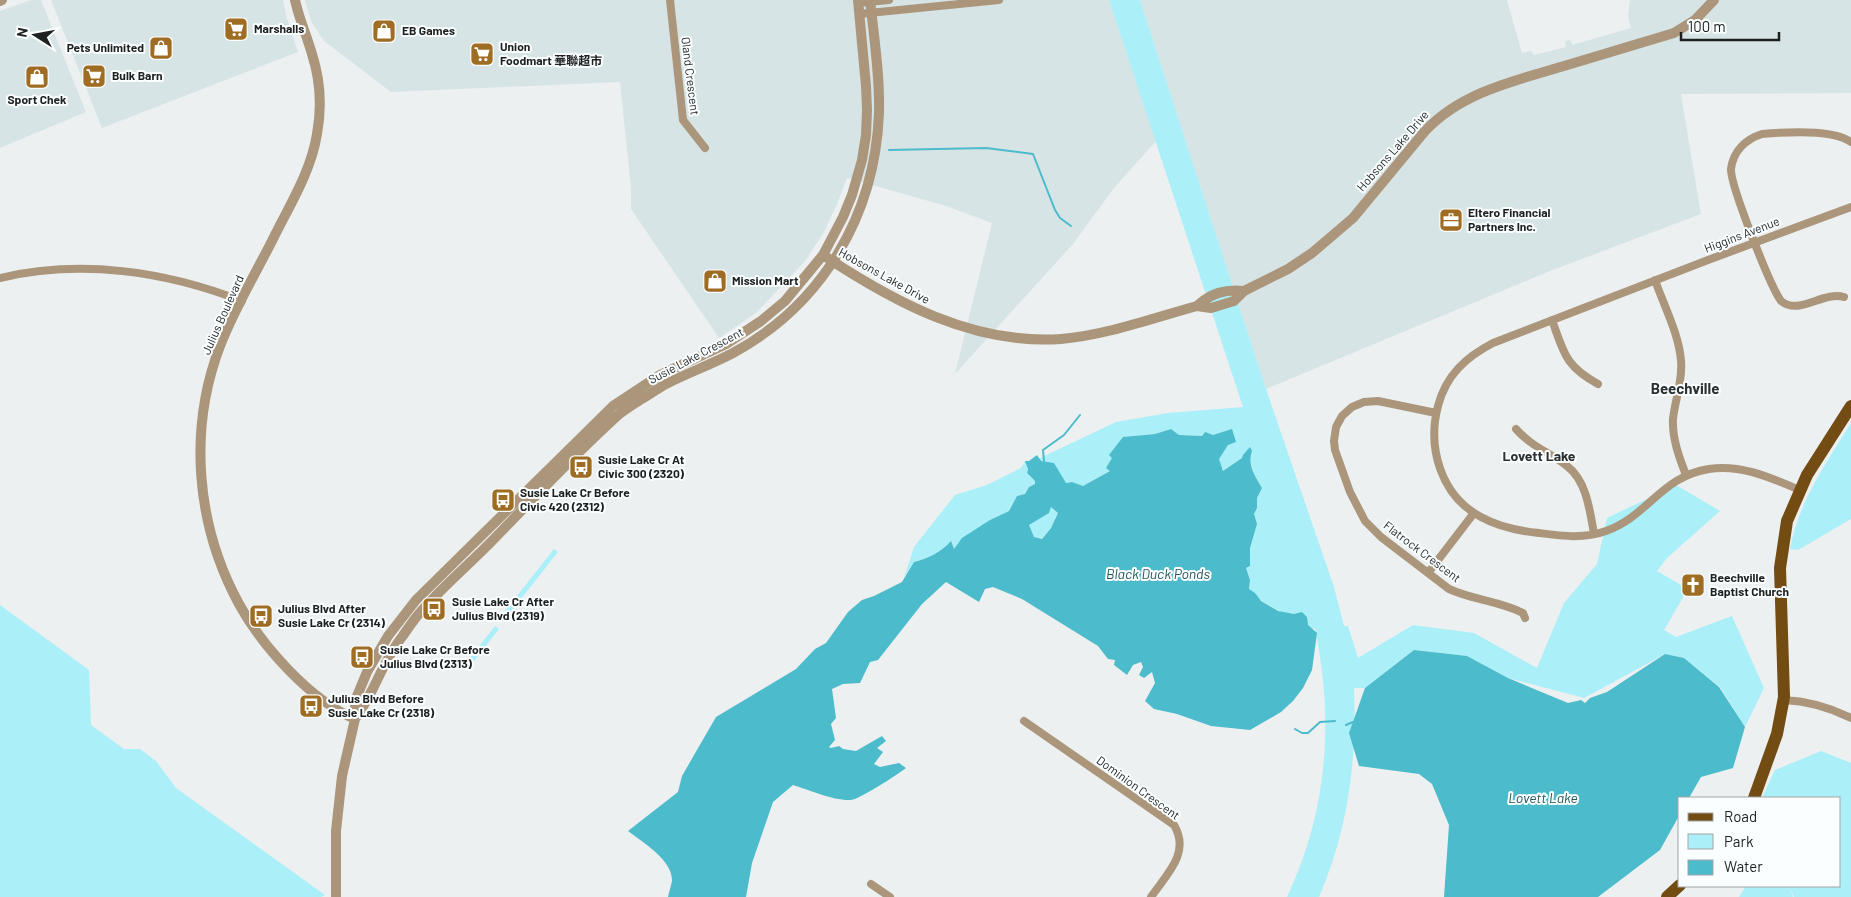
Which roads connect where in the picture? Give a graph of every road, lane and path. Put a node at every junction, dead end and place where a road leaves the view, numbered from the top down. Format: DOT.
graph roads {
  1 [pos="295,0"];
  2 [pos="670,0"];
  3 [pos="889,0"];
  4 [pos="999,0"];
  5 [pos="1714,0"];
  6 [pos="870,1"];
  7 [pos="858,2"];
  8 [pos="871,13"];
  9 [pos="859,14"];
  10 [pos="1851,142"];
  11 [pos="705,148"];
  12 [pos="1851,208"];
  13 [pos="1755,242"];
  14 [pos="823,255"];
  15 [pos="833,262"];
  16 [pos="0,278"];
  17 [pos="1655,280"];
  18 [pos="1844,297"];
  19 [pos="242,300"];
  20 [pos="1552,320"];
  21 [pos="1598,384"];
  22 [pos="1851,406"];
  23 [pos="1436,413"];
  24 [pos="1516,429"];
  25 [pos="1686,475"];
  26 [pos="1800,490"];
  27 [pos="1474,513"];
  28 [pos="1594,534"];
  29 [pos="1428,573"];
  30 [pos="1525,618"];
  31 [pos="1783,700"];
  32 [pos="1851,718"];
  33 [pos="355,719"];
  34 [pos="1024,721"];
  35 [pos="1754,797"];
  36 [pos="871,884"];
  37 [pos="1678,887"];
  38 [pos="336,897"];
  39 [pos="890,897"];
  40 [pos="1151,897"];
  41 [pos="1667,897"];
  1 -- 19 [label="street, Julius Boulevard"];
  2 -- 11 [label="street, Oland Crescent"];
  3 -- 6 [label="street"];
  4 -- 8 [label="street"];
  5 -- 15 [label="street, Hobsons Lake Drive"];
  6 -- 7 [label="street"];
  6 -- 8 [label="street, Susie Lake Crescent"];
  7 -- 9 [label="street, Susie Lake Crescent"];
  8 -- 9 [label="street"];
  8 -- 15 [label="street, Susie Lake Crescent"];
  9 -- 14 [label="street, Susie Lake Crescent"];
  10 -- 13 [label="street"];
  12 -- 13 [label="street, Higgins Avenue"];
  13 -- 17 [label="street, Higgins Avenue"];
  13 -- 18 [label="street"];
  14 -- 15 [label="street, Hobsons Lake Drive"];
  14 -- 33 [label="street, Susie Lake Crescent"];
  15 -- 33 [label="street, Susie Lake Crescent"];
  16 -- 19 [label="street"];
  17 -- 20 [label="street, Higgins Avenue"];
  17 -- 25 [label="street"];
  19 -- 33 [label="street, Julius Boulevard"];
  20 -- 21 [label="street"];
  20 -- 23 [label="street"];
  22 -- 26 [label="main road"];
  23 -- 27 [label="street"];
  23 -- 29 [label="street, Flatrock Crescent"];
  24 -- 28 [label="street"];
  25 -- 26 [label="street"];
  25 -- 28 [label="street"];
  26 -- 31 [label="main road"];
  27 -- 28 [label="street"];
  27 -- 29 [label="street"];
  29 -- 30 [label="street, Flatrock Crescent"];
  31 -- 32 [label="street"];
  31 -- 35 [label="main road"];
  33 -- 38 [label="street, Susie Lake Crescent"];
  34 -- 40 [label="street, Dominion Crescent"];
  36 -- 39 [label="street"];
  37 -- 41 [label="main road"];
}
